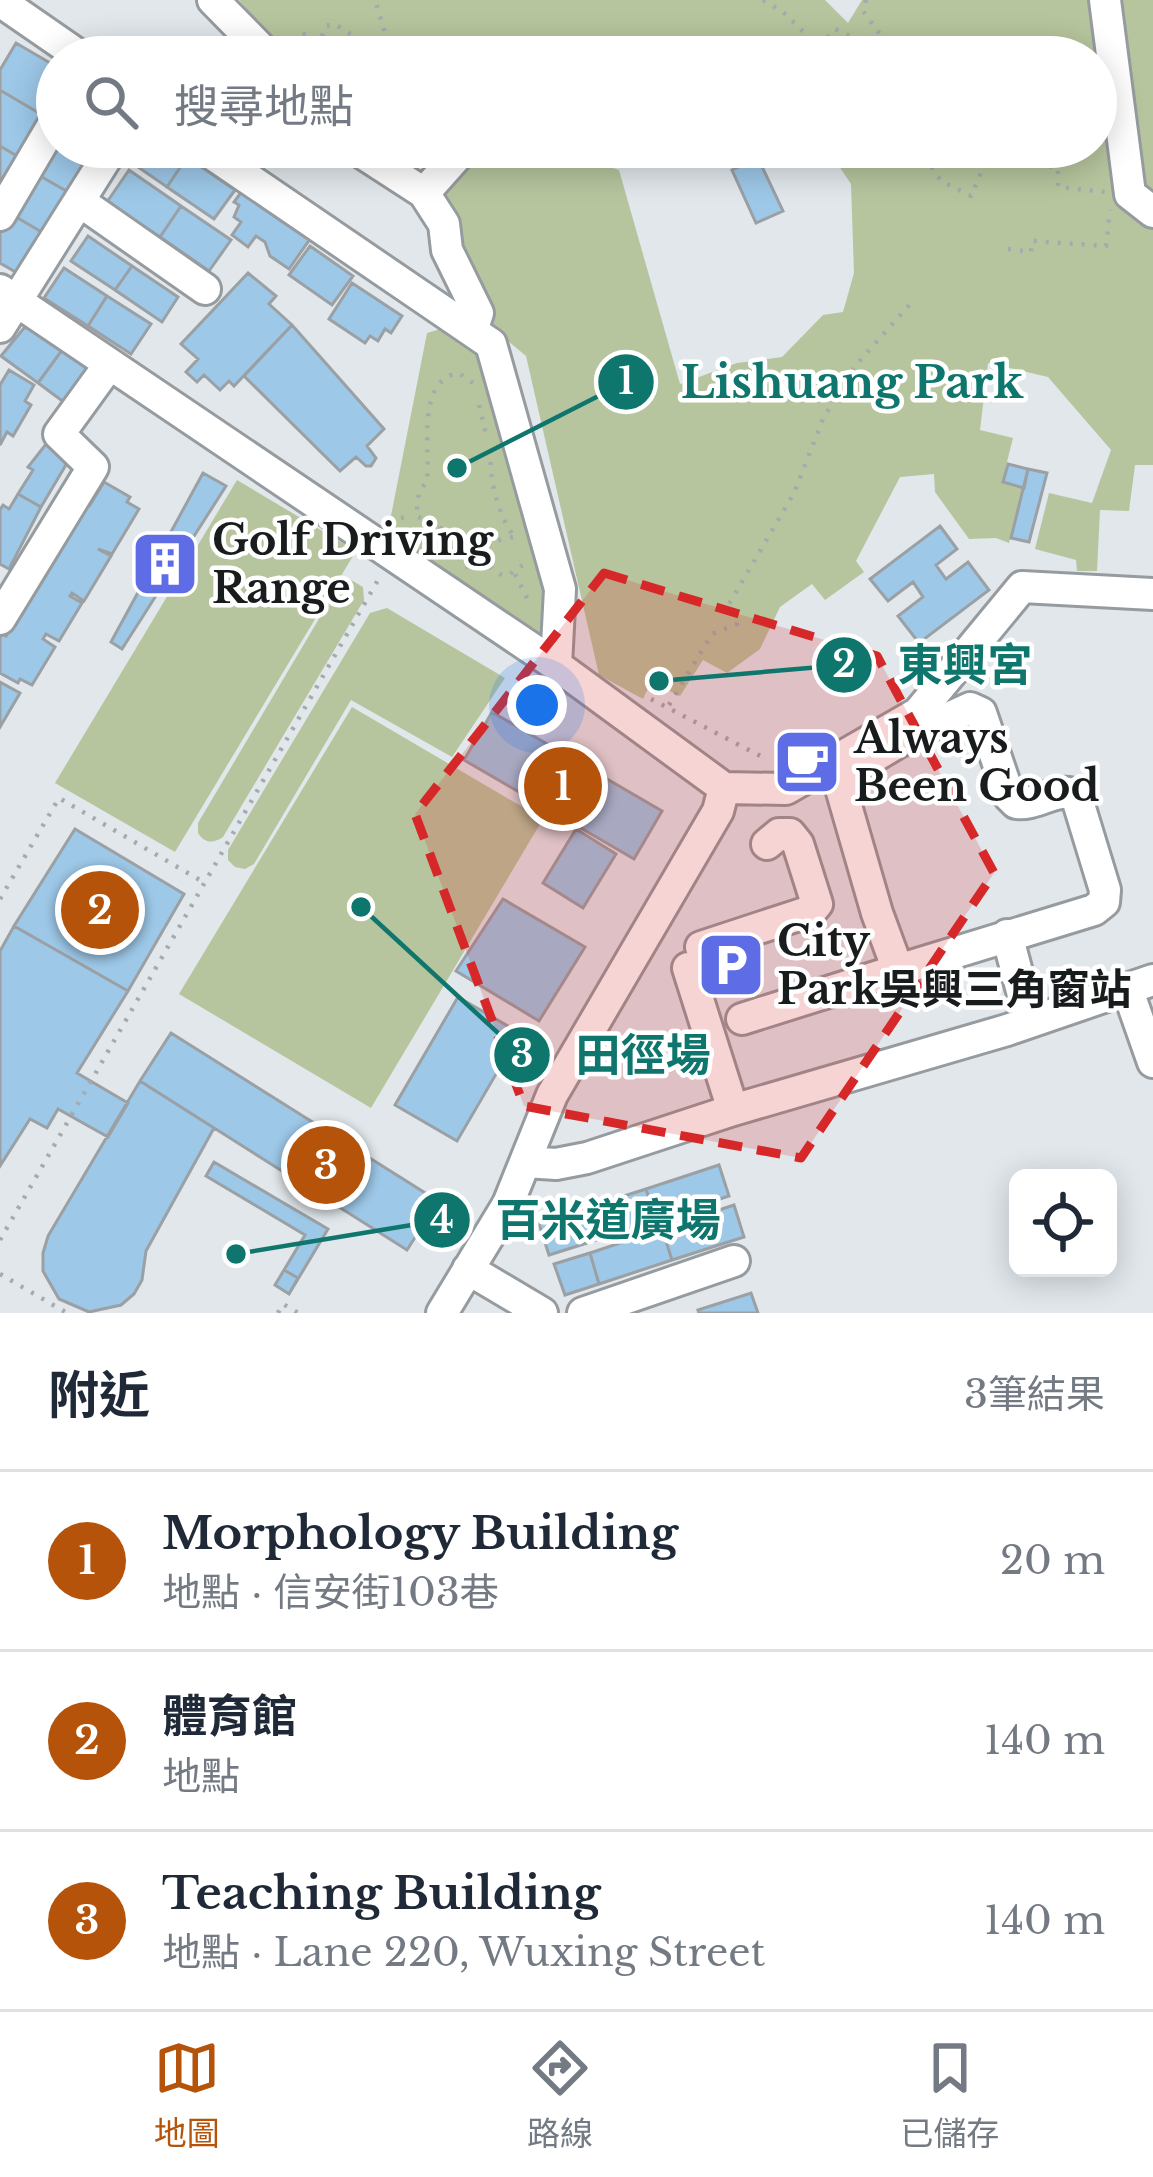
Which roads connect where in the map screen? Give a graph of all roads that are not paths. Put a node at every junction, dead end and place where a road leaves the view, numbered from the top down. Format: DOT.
graph roads {
  1 [pos="213,0"];
  2 [pos="1105,0"];
  3 [pos="4,13"];
  4 [pos="44,36"];
  5 [pos="248,36"];
  6 [pos="1110,36"];
  7 [pos="1117,93"];
  8 [pos="36,154"];
  9 [pos="101,168"];
  10 [pos="233,168"];
  11 [pos="385,168"];
  12 [pos="446,168"];
  13 [pos="424,193"];
  14 [pos="82,203"];
  15 [pos="1153,212"];
  16 [pos="0,215"];
  17 [pos="206,289"];
  18 [pos="5,306"];
  19 [pos="472,331"];
  20 [pos="109,365"];
  21 [pos="1153,594"];
  22 [pos="0,620"];
  23 [pos="556,664"];
  24 [pos="724,788"];
  25 [pos="767,844"];
  26 [pos="1007,935"];
  27 [pos="898,970"];
  28 [pos="1140,984"];
  29 [pos="742,1019"];
  30 [pos="1030,1022"];
  31 [pos="1153,1062"];
  32 [pos="733,1110"];
  33 [pos="525,1162"];
  34 [pos="734,1261"];
  35 [pos="468,1269"];
  36 [pos="442,1313"];
  37 [pos="542,1313"];
  38 [pos="583,1313"];
  1 -- 5 [label="street"];
  2 -- 6 [label="street"];
  3 -- 4 [label="street"];
  7 -- 15 [label="street"];
  8 -- 16 [label="street"];
  9 -- 14 [label="street"];
  10 -- 19 [label="street"];
  11 -- 13 [label="street"];
  12 -- 13 [label="street"];
  13 -- 19 [label="street"];
  14 -- 17 [label="street"];
  14 -- 18 [label="street"];
  18 -- 20 [label="street"];
  19 -- 23 [label="street"];
  20 -- 22 [label="street"];
  20 -- 23 [label="street"];
  21 -- 24 [label="street"];
  23 -- 24 [label="street"];
  24 -- 33 [label="street"];
  25 -- 32 [label="street"];
  26 -- 27 [label="street"];
  26 -- 27 [label="street"];
  26 -- 30 [label="street"];
  27 -- 29 [label="street"];
  28 -- 30 [label="street"];
  28 -- 31 [label="street"];
  30 -- 32 [label="street"];
  32 -- 33 [label="street"];
  33 -- 35 [label="street"];
  34 -- 38 [label="street"];
  35 -- 36 [label="street"];
  35 -- 37 [label="street"];
}
